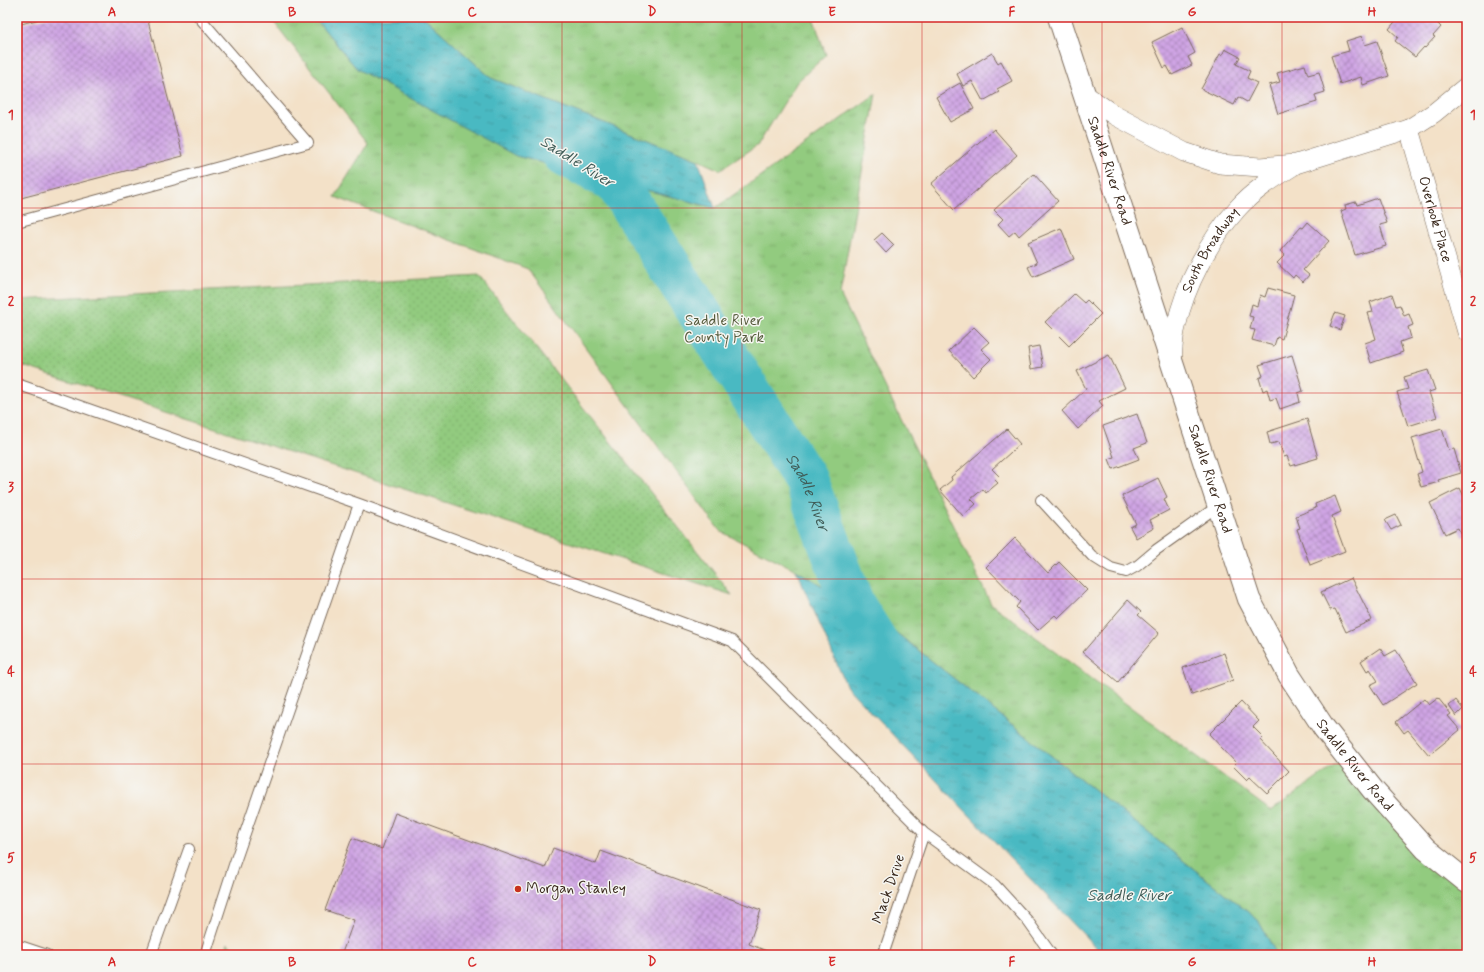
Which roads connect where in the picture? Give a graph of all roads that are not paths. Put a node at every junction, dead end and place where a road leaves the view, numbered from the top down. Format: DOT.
graph roads {
  1 [pos="199,17"];
  2 [pos="1059,17"];
  3 [pos="1467,86"];
  4 [pos="1084,94"];
  5 [pos="1409,129"];
  6 [pos="1296,164"];
  7 [pos="17,222"];
  8 [pos="1467,332"];
  9 [pos="1172,366"];
  10 [pos="17,384"];
  11 [pos="1041,500"];
  12 [pos="359,504"];
  13 [pos="1218,506"];
  14 [pos="924,833"];
  15 [pos="189,849"];
  16 [pos="1467,882"];
  17 [pos="17,945"];
  18 [pos="47,955"];
  19 [pos="150,955"];
  20 [pos="205,955"];
  21 [pos="883,955"];
  22 [pos="1052,955"];
  1 -- 7 [label="lane"];
  2 -- 4 [label="street, Saddle River Road"];
  3 -- 5 [label="street, South Broadway"];
  4 -- 6 [label="street, South Broadway"];
  4 -- 9 [label="street, Saddle River Road"];
  5 -- 6 [label="street, South Broadway"];
  5 -- 8 [label="street, Overlook Place"];
  6 -- 9 [label="street, South Broadway"];
  9 -- 13 [label="street, Saddle River Road"];
  10 -- 12 [label="lane"];
  11 -- 13 [label="lane"];
  12 -- 14 [label="lane"];
  12 -- 20 [label="lane"];
  13 -- 16 [label="street, Saddle River Road"];
  14 -- 21 [label="lane, Mack Drive"];
  14 -- 22 [label="lane"];
  15 -- 19 [label="lane"];
  17 -- 18 [label="lane"];
}
